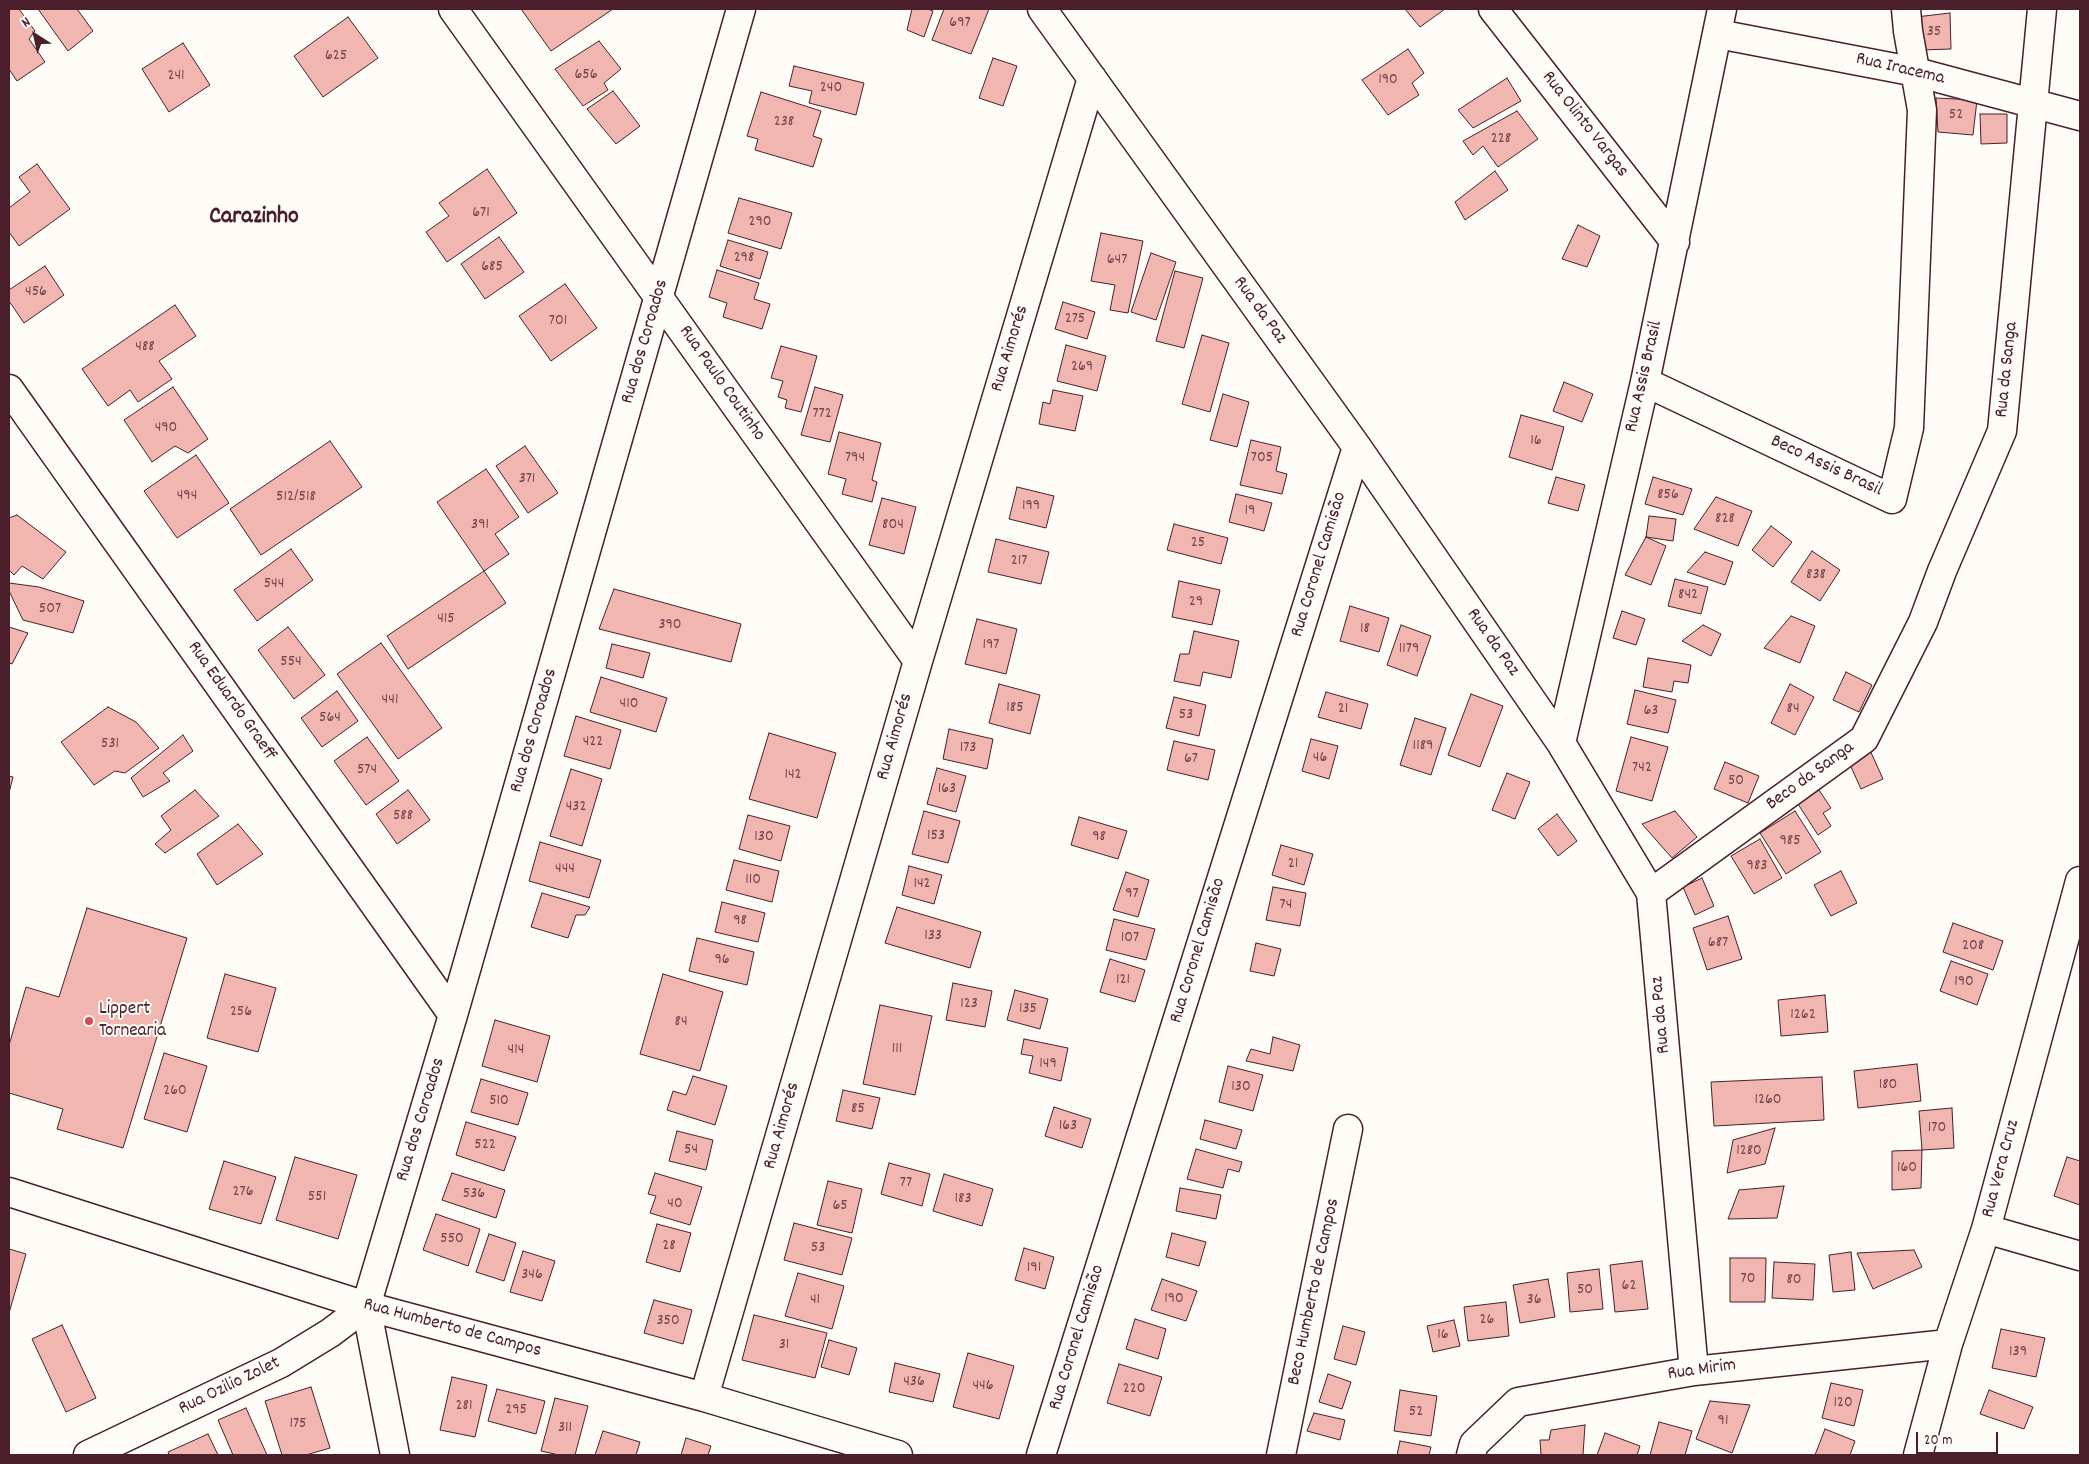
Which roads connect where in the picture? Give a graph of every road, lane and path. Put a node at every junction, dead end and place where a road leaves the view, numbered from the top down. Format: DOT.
graph roads {
  1 [pos="453,9"];
  2 [pos="741,9"];
  3 [pos="1042,9"];
  4 [pos="1493,9"];
  5 [pos="1906,9"];
  6 [pos="2042,9"];
  7 [pos="1720,21"];
  8 [pos="1916,72"];
  9 [pos="1092,78"];
  10 [pos="2034,104"];
  11 [pos="2080,116"];
  12 [pos="1675,242"];
  13 [pos="659,298"];
  14 [pos="1645,382"];
  15 [pos="9,389"];
  16 [pos="1357,448"];
  17 [pos="1923,622"];
  18 [pos="918,661"];
  19 [pos="1561,743"];
  20 [pos="2080,881"];
  21 [pos="1652,893"];
  22 [pos="453,1015"];
  23 [pos="1348,1130"];
  24 [pos="9,1192"];
  25 [pos="1986,1229"];
  26 [pos="2080,1256"];
  27 [pos="366,1306"];
  28 [pos="1948,1344"];
  29 [pos="1694,1371"];
  30 [pos="704,1397"];
  31 [pos="1472,1450"];
  32 [pos="88,1455"];
  33 [pos="395,1455"];
  34 [pos="898,1455"];
  35 [pos="1041,1455"];
  36 [pos="1281,1455"];
  37 [pos="1918,1455"];
  1 -- 13 [label="street, Rua Paulo Coutinho"];
  2 -- 13 [label="street, Rua dos Coroados"];
  3 -- 9 [label="street, Rua da Paz"];
  4 -- 12 [label="street, Rua Olinto Vargas"];
  5 -- 8 [label="street"];
  6 -- 10 [label="street, Rua da Sanga"];
  7 -- 8 [label="street, Rua Iracema"];
  7 -- 12 [label="street, Rua Assis Brasil"];
  8 -- 10 [label="street, Rua Iracema"];
  8 -- 14 [label="street, Beco Assis Brasil"];
  9 -- 16 [label="street, Rua da Paz"];
  9 -- 18 [label="street, Rua Aimorés"];
  10 -- 11 [label="street, Rua Iracema"];
  10 -- 17 [label="street, Rua da Sanga"];
  12 -- 14 [label="street, Rua Assis Brasil"];
  13 -- 18 [label="street, Rua Paulo Coutinho"];
  13 -- 22 [label="street, Rua dos Coroados"];
  14 -- 19 [label="street, Rua Assis Brasil"];
  15 -- 22 [label="street, Rua Eduardo Graeff"];
  16 -- 19 [label="street, Rua da Paz"];
  16 -- 35 [label="street, Rua Coronel Camisão"];
  17 -- 21 [label="street, Beco da Sanga"];
  18 -- 30 [label="street, Rua Aimorés"];
  19 -- 21 [label="street, Rua da Paz"];
  20 -- 25 [label="street, Rua Vera Cruz"];
  21 -- 29 [label="street, Rua da Paz"];
  22 -- 27 [label="street, Rua dos Coroados"];
  23 -- 36 [label="street, Beco Humberto de Campos"];
  24 -- 27 [label="street, Rua Humberto de Campos"];
  25 -- 26 [label="street"];
  25 -- 28 [label="street, Rua Vera Cruz"];
  27 -- 30 [label="street, Rua Humberto de Campos"];
  27 -- 32 [label="street, Rua Ozilio Zolet"];
  27 -- 33 [label="street, Rua dos Coroados"];
  28 -- 29 [label="street, Rua Mirim"];
  28 -- 37 [label="street, Rua Vera Cruz"];
  29 -- 31 [label="street, Rua Mirim"];
  30 -- 34 [label="street, Rua Humberto de Campos"];
}
